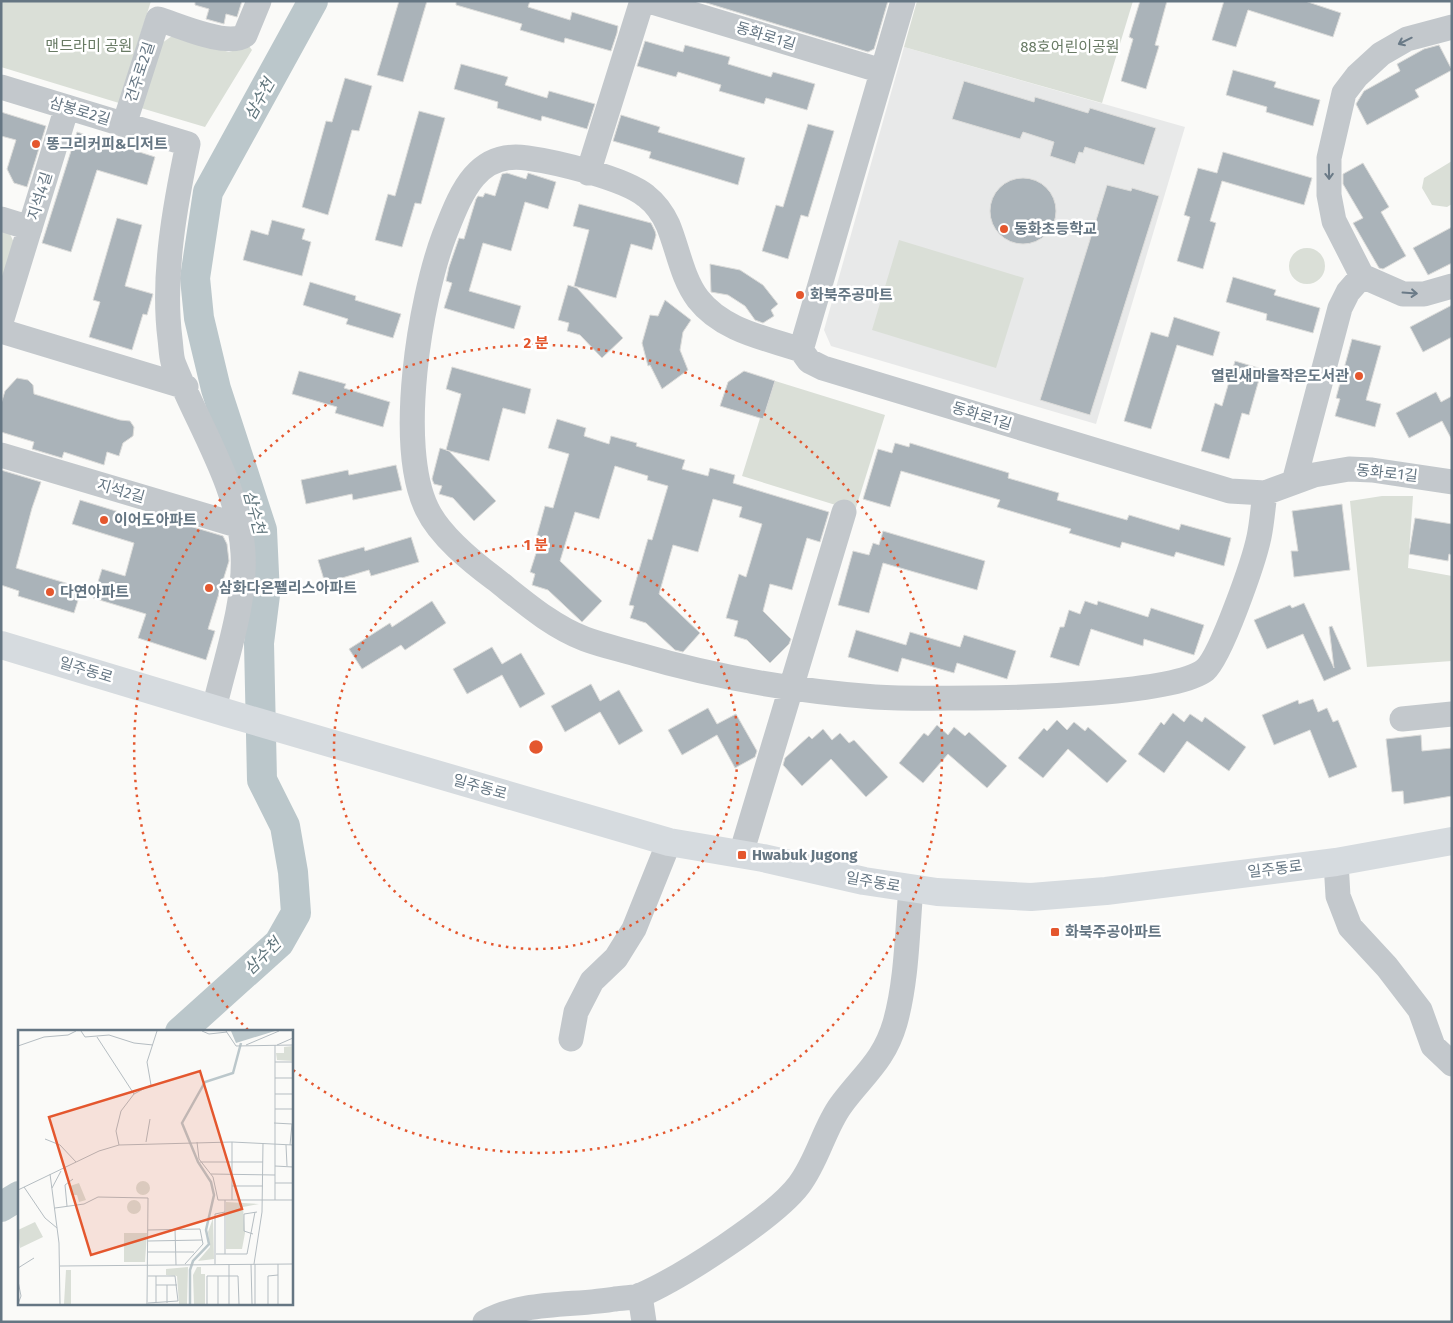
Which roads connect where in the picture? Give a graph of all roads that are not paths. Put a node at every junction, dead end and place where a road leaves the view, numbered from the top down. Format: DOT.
graph roads {
  1 [pos="259,1"];
  2 [pos="642,1"];
  3 [pos="649,1"];
  4 [pos="903,1"];
  5 [pos="160,10"];
  6 [pos="1452,27"];
  7 [pos="882,71"];
  8 [pos="1,87"];
  9 [pos="67,107"];
  10 [pos="124,125"];
  11 [pos="588,173"];
  12 [pos="1,219"];
  13 [pos="30,228"];
  14 [pos="1362,276"];
  15 [pos="1452,286"];
  16 [pos="1,322"];
  17 [pos="1,331"];
  18 [pos="801,350"];
  19 [pos="186,387"];
  20 [pos="1,455"];
  21 [pos="1294,482"];
  22 [pos="1452,482"];
  23 [pos="1265,493"];
  24 [pos="844,512"];
  25 [pos="240,526"];
  26 [pos="1,644"];
  27 [pos="791,689"];
  28 [pos="221,711"];
  29 [pos="1452,714"];
  30 [pos="1402,719"];
  31 [pos="1452,841"];
  32 [pos="669,842"];
  33 [pos="741,854"];
  34 [pos="1336,862"];
  35 [pos="911,888"];
  36 [pos="571,1039"];
  37 [pos="1452,1064"];
  38 [pos="640,1296"];
  39 [pos="485,1322"];
  40 [pos="644,1322"];
  1 -- 5 [label="street, 건주로2길"];
  2 -- 11 [label="street"];
  3 -- 7 [label="street, 동화로1길"];
  4 -- 7 [label="street"];
  5 -- 10 [label="street, 건주로2길"];
  6 -- 14 [label="street, one-way"];
  7 -- 18 [label="street"];
  8 -- 9 [label="street, 삼봉로2길"];
  9 -- 10 [label="street, 삼봉로2길"];
  9 -- 13 [label="street, 지석4길"];
  10 -- 19 [label="street, 삼봉로2길"];
  11 -- 18 [label="street"];
  11 -- 27 [label="street"];
  12 -- 13 [label="street, 지석4길"];
  13 -- 16 [label="street, 지석4길"];
  14 -- 15 [label="street, one-way"];
  14 -- 21 [label="street"];
  17 -- 19 [label="street"];
  18 -- 23 [label="street, 동화로1길"];
  19 -- 25 [label="street"];
  20 -- 25 [label="street, 지석2길"];
  21 -- 22 [label="street, 동화로1길"];
  21 -- 23 [label="street, 동화로1길"];
  23 -- 27 [label="street"];
  24 -- 27 [label="street"];
  25 -- 28 [label="street"];
  26 -- 28 [label="main road, 일주동로"];
  27 -- 33 [label="street"];
  28 -- 32 [label="main road, 일주동로"];
  29 -- 30 [label="street"];
  31 -- 34 [label="main road, 일주동로"];
  32 -- 33 [label="main road, 일주동로"];
  32 -- 36 [label="street"];
  33 -- 35 [label="main road, 일주동로"];
  34 -- 35 [label="main road, 일주동로"];
  34 -- 37 [label="street"];
  35 -- 38 [label="street"];
  38 -- 39 [label="street"];
  38 -- 40 [label="street"];
}
